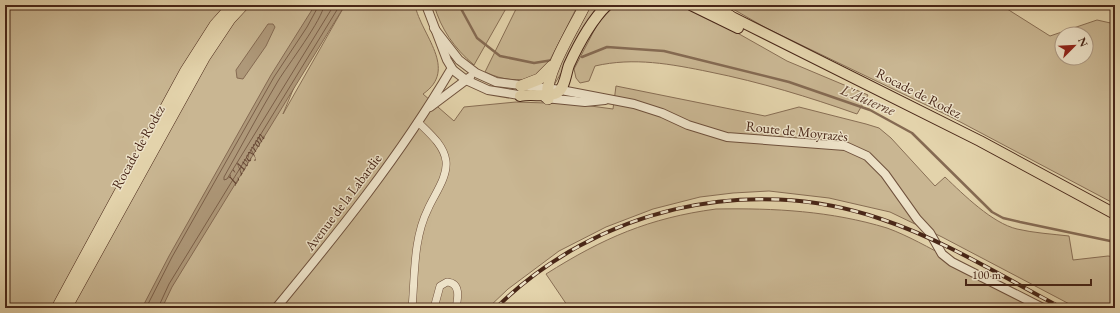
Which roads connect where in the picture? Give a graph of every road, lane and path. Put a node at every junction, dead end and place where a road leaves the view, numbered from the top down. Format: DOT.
graph roads {
  1 [pos="233,5"];
  2 [pos="243,5"];
  3 [pos="426,5"];
  4 [pos="585,5"];
  5 [pos="607,5"];
  6 [pos="691,5"];
  7 [pos="707,5"];
  8 [pos="715,5"];
  9 [pos="730,16"];
  10 [pos="434,28"];
  11 [pos="800,51"];
  12 [pos="555,63"];
  13 [pos="453,70"];
  14 [pos="476,73"];
  15 [pos="466,80"];
  16 [pos="561,90"];
  17 [pos="521,91"];
  18 [pos="547,94"];
  19 [pos="610,100"];
  20 [pos="427,110"];
  21 [pos="418,122"];
  22 [pos="1115,214"];
  23 [pos="57,308"];
  24 [pos="66,308"];
  25 [pos="276,308"];
  26 [pos="412,308"];
  27 [pos="434,308"];
  28 [pos="456,308"];
  29 [pos="1043,308"];
  1 -- 23 [label="highway, Rocade de Rodez"];
  2 -- 24 [label="highway, Rocade de Rodez"];
  3 -- 10 [label="street"];
  4 -- 12 [label="highway"];
  5 -- 16 [label="main road"];
  6 -- 11 [label="main road"];
  7 -- 9 [label="highway, Rocade de Rodez"];
  8 -- 9 [label="main road"];
  9 -- 11 [label="main road, Rocade de Rodez"];
  10 -- 13 [label="street"];
  10 -- 14 [label="street"];
  11 -- 22 [label="main road, Rocade de Rodez"];
  12 -- 17 [label="highway"];
  12 -- 18 [label="highway"];
  13 -- 14 [label="street"];
  13 -- 15 [label="street"];
  13 -- 20 [label="street, Avenue de la Labardie"];
  14 -- 15 [label="street, Avenue de la Labardie"];
  14 -- 17 [label="street"];
  15 -- 17 [label="street"];
  15 -- 20 [label="street, Avenue de la Labardie"];
  16 -- 18 [label="main road"];
  16 -- 19 [label="street, Route de Moyrazès"];
  17 -- 18 [label="main road"];
  18 -- 19 [label="street, Route de Moyrazès"];
  19 -- 29 [label="street, Route de Moyrazès"];
  20 -- 21 [label="street, Avenue de la Labardie"];
  21 -- 25 [label="street, Avenue de la Labardie"];
  21 -- 26 [label="street"];
  27 -- 28 [label="street"];
}
